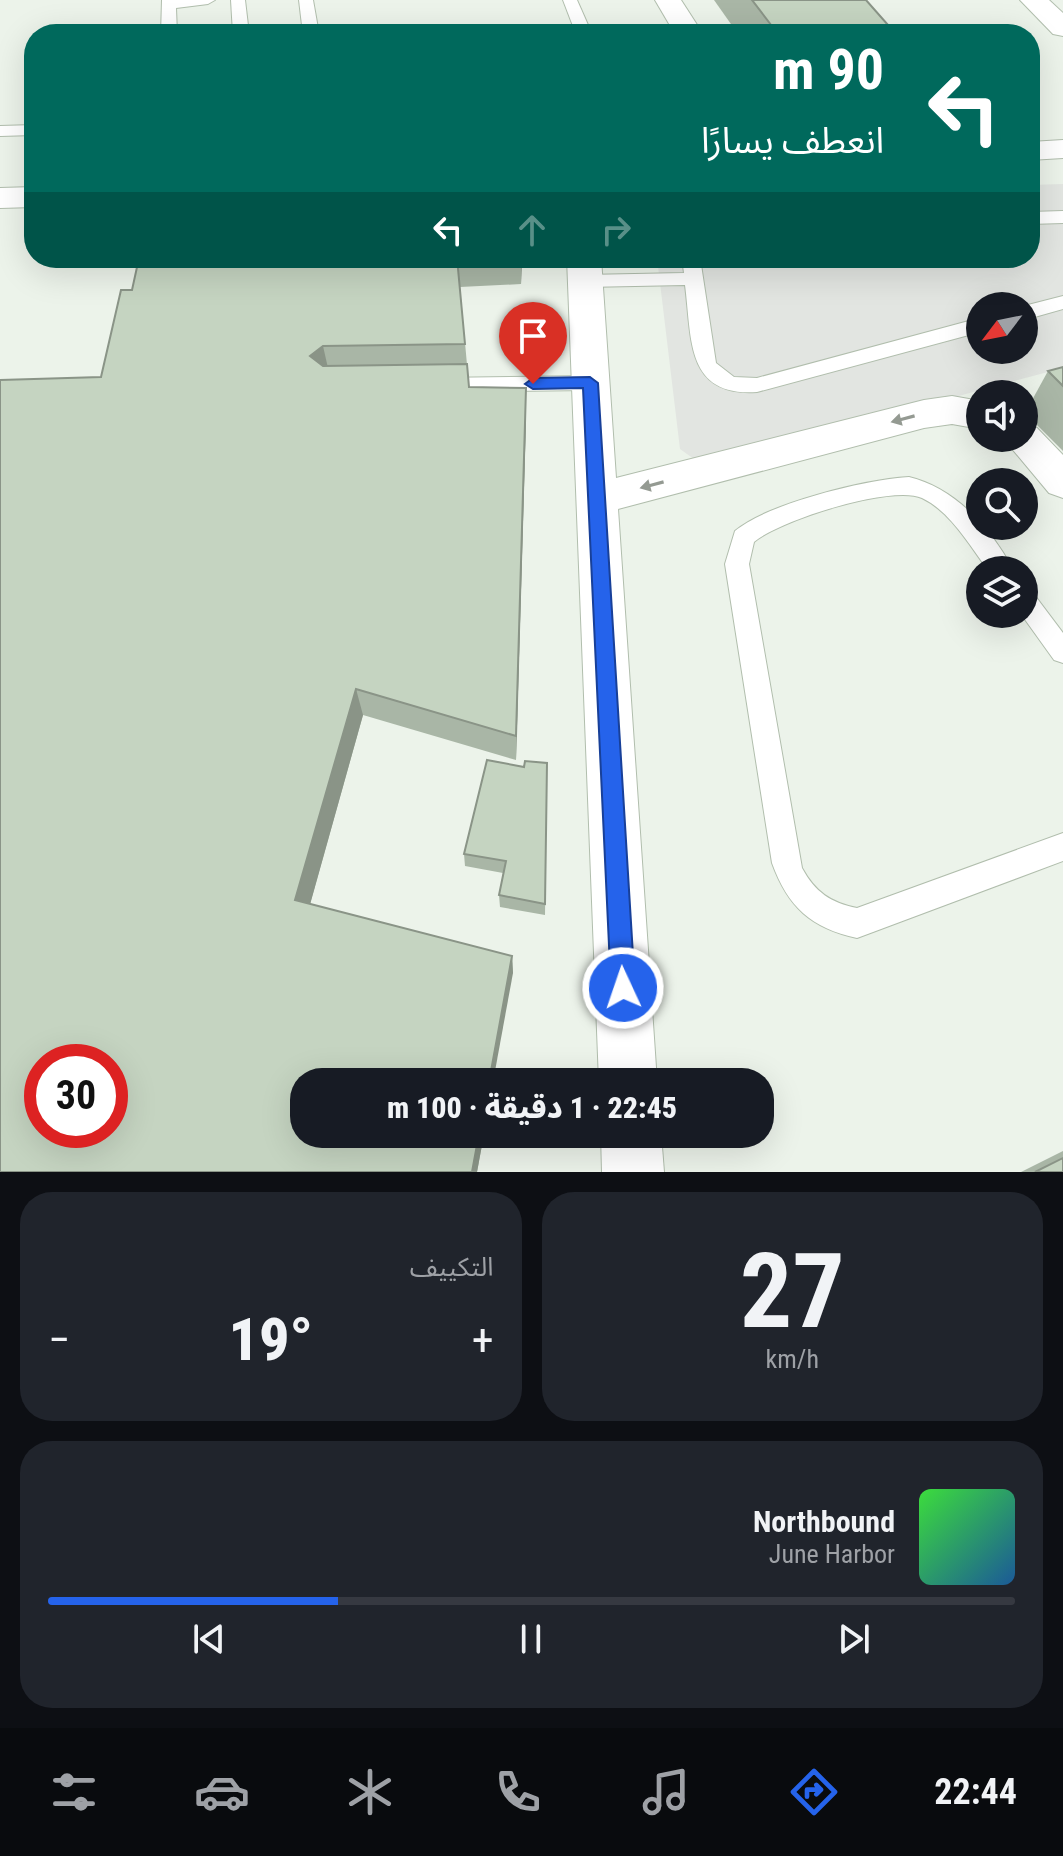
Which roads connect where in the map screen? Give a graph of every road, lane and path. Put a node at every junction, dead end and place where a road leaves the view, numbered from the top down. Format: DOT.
graph roads {
  1 [pos="208,0"];
  2 [pos="238,0"];
  3 [pos="306,0"];
  4 [pos="570,0"];
  5 [pos="668,0"];
  6 [pos="1033,0"];
  7 [pos="169,2"];
  8 [pos="169,24"];
  9 [pos="240,24"];
  10 [pos="310,24"];
  11 [pos="580,24"];
  12 [pos="683,24"];
  13 [pos="1063,28"];
  14 [pos="24,130"];
  15 [pos="0,131"];
  16 [pos="1063,149"];
  17 [pos="1040,150"];
  18 [pos="24,197"];
  19 [pos="0,198"];
  20 [pos="1063,217"];
  21 [pos="1040,218"];
  22 [pos="692,268"];
  23 [pos="584,269"];
  24 [pos="694,279"];
  25 [pos="1063,302"];
  26 [pos="1038,309"];
  27 [pos="966,329"];
  28 [pos="590,383"];
  29 [pos="422,386"];
  30 [pos="966,412"];
  31 [pos="1036,452"];
  32 [pos="1063,482"];
  33 [pos="597,499"];
  34 [pos="991,556"];
  35 [pos="1038,619"];
  36 [pos="1063,652"];
  37 [pos="1063,847"];
  38 [pos="627,1068"];
  39 [pos="632,1148"];
  40 [pos="633,1172"];
  1 -- 7 [label="lane"];
  2 -- 9 [label="lane"];
  3 -- 10 [label="lane"];
  4 -- 11 [label="lane"];
  5 -- 12 [label="street"];
  6 -- 13 [label="street"];
  7 -- 8 [label="lane"];
  14 -- 15 [label="lane"];
  16 -- 17 [label="street"];
  18 -- 19 [label="street"];
  20 -- 21 [label="lane"];
  22 -- 24 [label="lane"];
  23 -- 24 [label="lane"];
  23 -- 28 [label="street"];
  24 -- 27 [label="lane"];
  25 -- 26 [label="lane"];
  28 -- 29 [label="lane"];
  28 -- 33 [label="street"];
  30 -- 33 [label="street, one-way"];
  31 -- 32 [label="street"];
  33 -- 38 [label="street"];
  34 -- 37 [label="lane"];
  35 -- 36 [label="lane"];
  39 -- 40 [label="street"];
}
